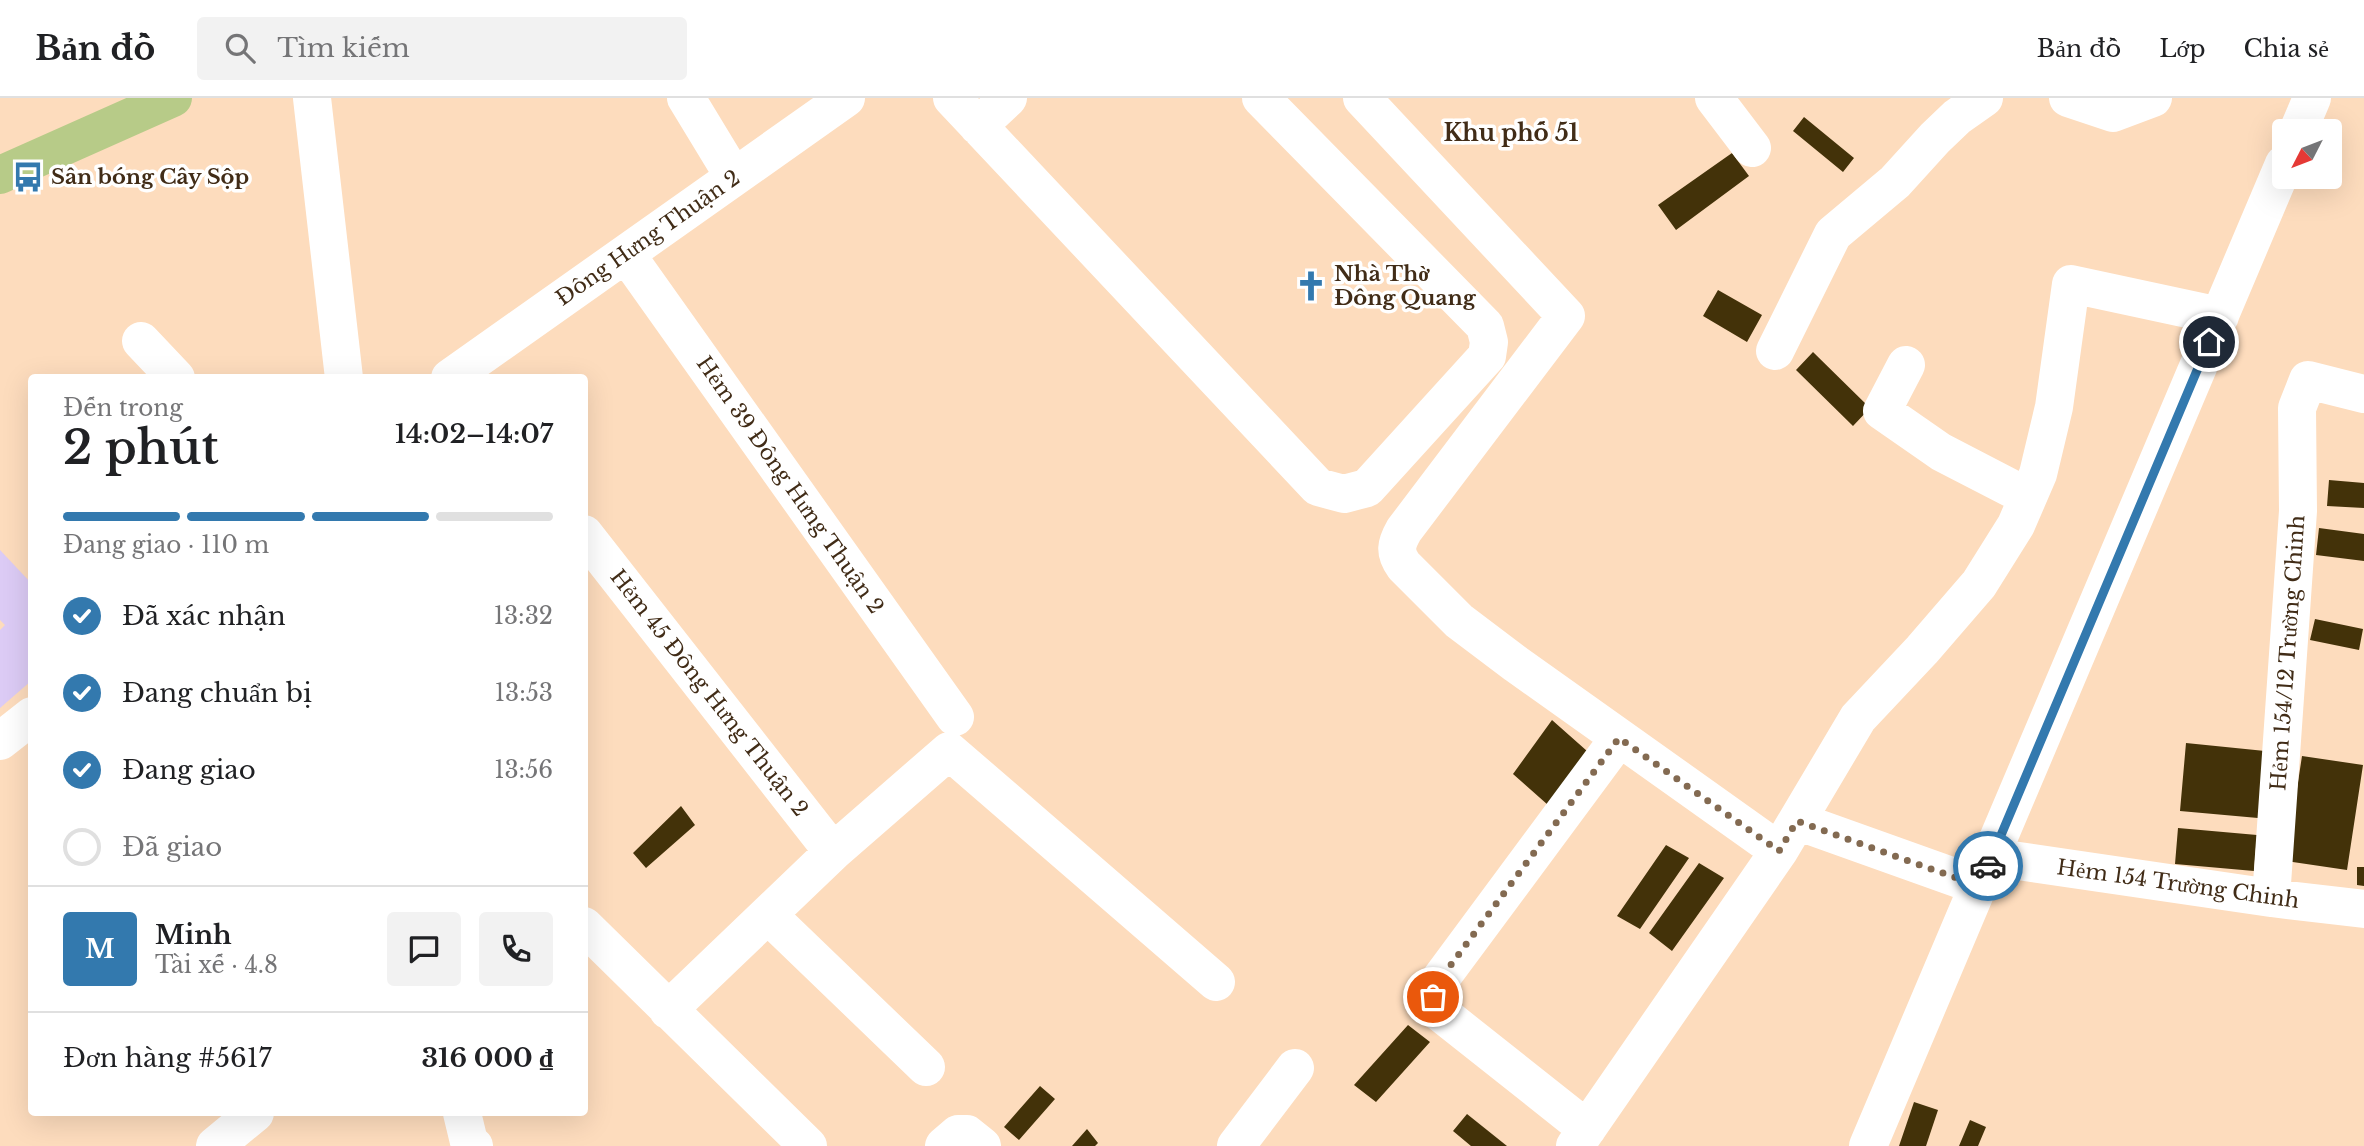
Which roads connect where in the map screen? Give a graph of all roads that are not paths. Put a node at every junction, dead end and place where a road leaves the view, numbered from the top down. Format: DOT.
graph roads {
  1 [pos="173,98"];
  2 [pos="312,98"];
  3 [pos="686,98"];
  4 [pos="846,98"];
  5 [pos="952,98"];
  6 [pos="1008,98"];
  7 [pos="1261,98"];
  8 [pos="1362,98"];
  9 [pos="1714,98"];
  10 [pos="1984,98"];
  11 [pos="2068,98"];
  12 [pos="2153,98"];
  13 [pos="2312,98"];
  14 [pos="2303,119"];
  15 [pos="978,126"];
  16 [pos="1752,148"];
  17 [pos="0,175"];
  18 [pos="734,177"];
  19 [pos="2273,189"];
  20 [pos="626,254"];
  21 [pos="2220,316"];
  22 [pos="141,341"];
  23 [pos="1775,351"];
  24 [pos="1906,365"];
  25 [pos="172,374"];
  26 [pos="344,374"];
  27 [pos="460,374"];
  28 [pos="2364,394"];
  29 [pos="2028,497"];
  30 [pos="588,539"];
  31 [pos="955,717"];
  32 [pos="28,719"];
  33 [pos="1619,738"];
  34 [pos="0,741"];
  35 [pos="1788,836"];
  36 [pos="833,852"];
  37 [pos="1985,872"];
  38 [pos="2271,898"];
  39 [pos="2364,909"];
  40 [pos="768,915"];
  41 [pos="588,930"];
  42 [pos="1216,982"];
  43 [pos="668,1010"];
  44 [pos="926,1066"];
  45 [pos="1295,1068"];
  46 [pos="251,1116"];
  47 [pos="463,1116"];
  48 [pos="1581,1137"];
  49 [pos="215,1146"];
  50 [pos="474,1146"];
  51 [pos="808,1146"];
  52 [pos="944,1146"];
  53 [pos="982,1146"];
  54 [pos="1236,1146"];
  55 [pos="1868,1146"];
  1 -- 17 [label="main road"];
  2 -- 26 [label="street"];
  3 -- 18 [label="street"];
  4 -- 18 [label="street, Đông Hưng Thuận 2"];
  5 -- 15 [label="street"];
  6 -- 15 [label="street"];
  7 -- 15 [label="street"];
  8 -- 33 [label="street, Hẻm 154 Trường Chinh"];
  9 -- 16 [label="street"];
  10 -- 23 [label="street"];
  11 -- 12 [label="street"];
  13 -- 14 [label="street"];
  18 -- 20 [label="street, Đông Hưng Thuận 2"];
  19 -- 21 [label="street"];
  20 -- 27 [label="street, Đông Hưng Thuận 2"];
  20 -- 31 [label="street, Hẻm 39 Đông Hưng Thuận 2"];
  21 -- 29 [label="street"];
  21 -- 37 [label="street"];
  22 -- 25 [label="street"];
  24 -- 29 [label="street"];
  28 -- 38 [label="street, Hẻm 154/12 Trường Chinh"];
  29 -- 35 [label="street"];
  30 -- 36 [label="street, Hẻm 45 Đông Hưng Thuận 2"];
  32 -- 34 [label="street"];
  33 -- 35 [label="street, Hẻm 154 Trường Chinh"];
  33 -- 48 [label="street"];
  35 -- 37 [label="street, Hẻm 154 Trường Chinh"];
  35 -- 48 [label="street"];
  36 -- 40 [label="street"];
  36 -- 42 [label="street"];
  37 -- 38 [label="street, Hẻm 154 Trường Chinh"];
  37 -- 55 [label="street"];
  38 -- 39 [label="street, Hẻm 154 Trường Chinh"];
  40 -- 43 [label="street"];
  40 -- 44 [label="street"];
  41 -- 43 [label="street"];
  43 -- 51 [label="street"];
  45 -- 54 [label="street"];
  46 -- 49 [label="street"];
  47 -- 50 [label="street"];
  52 -- 53 [label="street"];
}
